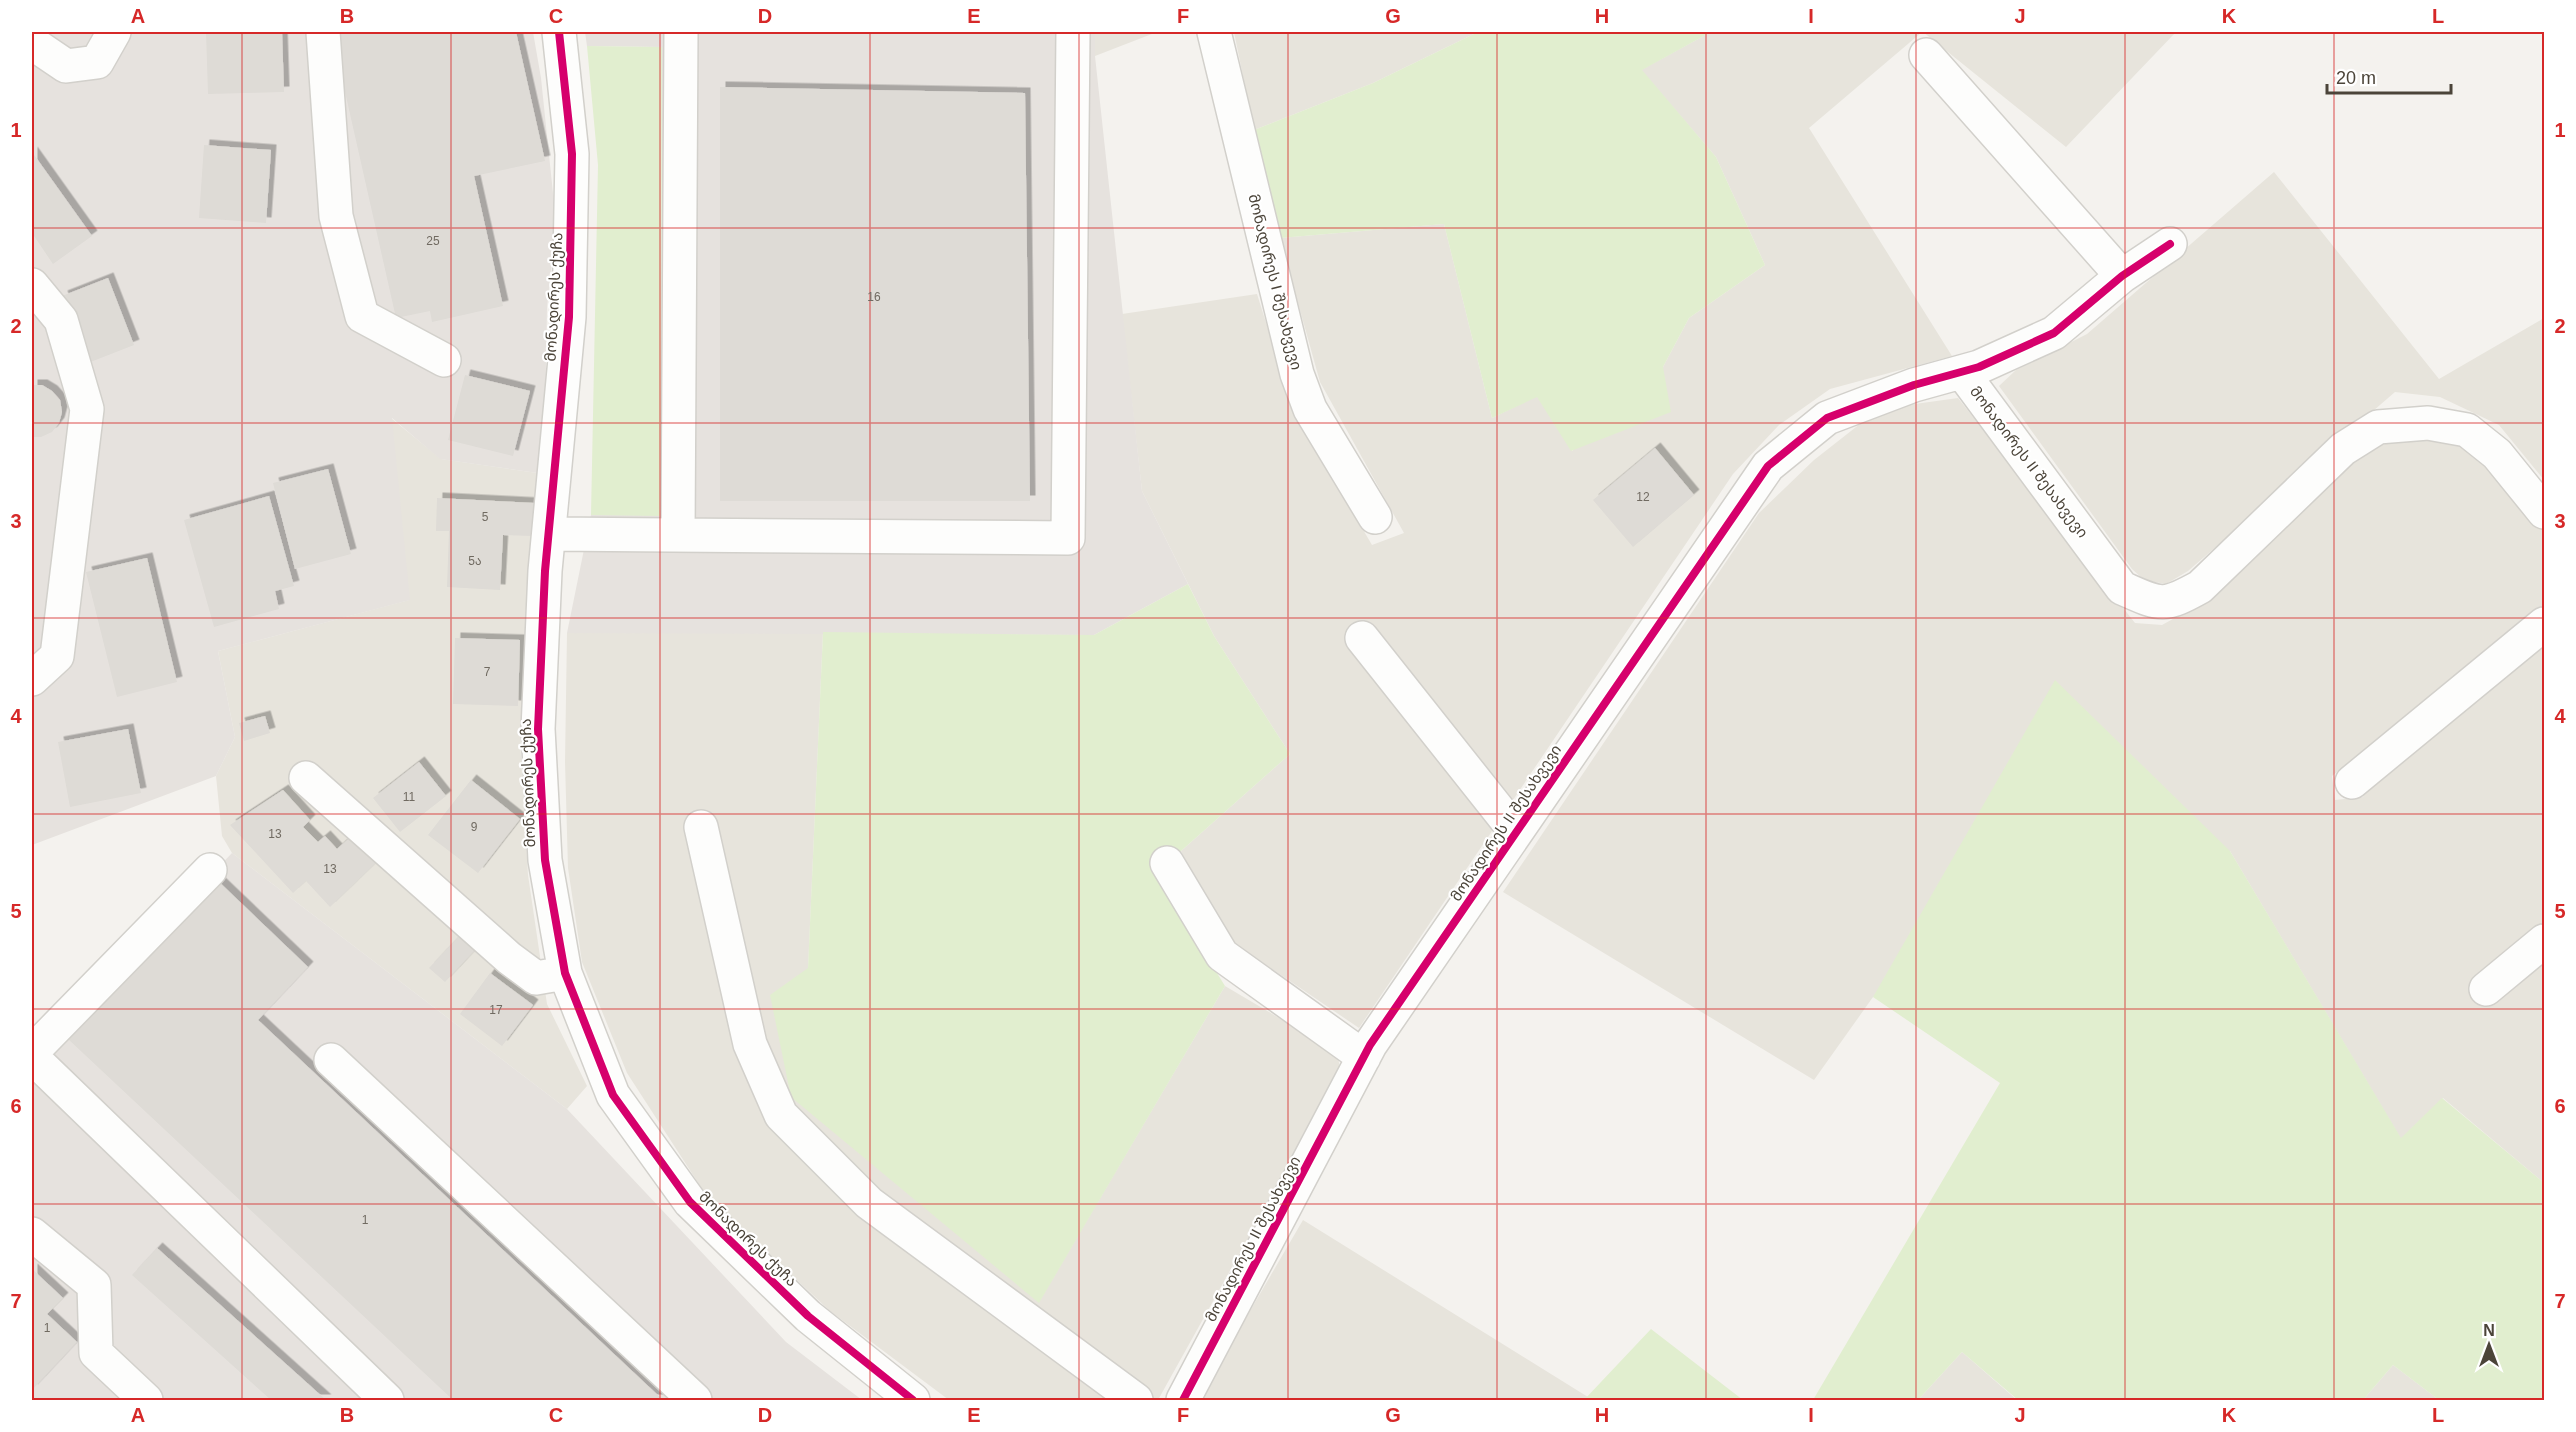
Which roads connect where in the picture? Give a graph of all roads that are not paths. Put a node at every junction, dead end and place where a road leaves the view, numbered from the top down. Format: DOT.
graph roads {
  1 [pos="114,32"];
  2 [pos="322,32"];
  3 [pos="559,32"];
  4 [pos="681,32"];
  5 [pos="1073,32"];
  6 [pos="1214,32"];
  7 [pos="32,44"];
  8 [pos="1926,55"];
  9 [pos="2170,244"];
  10 [pos="2122,276"];
  11 [pos="32,285"];
  12 [pos="444,360"];
  13 [pos="1962,372"];
  14 [pos="2544,512"];
  15 [pos="1375,517"];
  16 [pos="549,534"];
  17 [pos="678,534"];
  18 [pos="2544,624"];
  19 [pos="1362,638"];
  20 [pos="32,679"];
  21 [pos="306,778"];
  22 [pos="2352,782"];
  23 [pos="701,827"];
  24 [pos="1516,832"];
  25 [pos="1167,863"];
  26 [pos="210,870"];
  27 [pos="2544,941"];
  28 [pos="565,973"];
  29 [pos="2486,988"];
  30 [pos="32,1052"];
  31 [pos="32,1057"];
  32 [pos="1364,1057"];
  33 [pos="331,1060"];
  34 [pos="32,1234"];
  35 [pos="146,1401"];
  36 [pos="387,1401"];
  37 [pos="695,1401"];
  38 [pos="913,1401"];
  39 [pos="1136,1401"];
  40 [pos="1183,1401"];
  1 -- 7 [label="street"];
  2 -- 12 [label="street"];
  3 -- 16 [label="street, მონადირეს ქუჩა"];
  4 -- 17 [label="street"];
  5 -- 17 [label="street"];
  6 -- 15 [label="street, მონადირეს I შესახვევი"];
  8 -- 10 [label="street"];
  9 -- 10 [label="street"];
  10 -- 13 [label="street"];
  11 -- 20 [label="street"];
  13 -- 14 [label="street, მონადირეს II შესახვევი"];
  13 -- 24 [label="street, მონადირეს II შესახვევი"];
  16 -- 17 [label="street"];
  16 -- 28 [label="street, მონადირეს ქუჩა"];
  18 -- 22 [label="street"];
  19 -- 24 [label="street"];
  21 -- 28 [label="street"];
  23 -- 39 [label="street"];
  24 -- 32 [label="street, მონადირეს II შესახვევი"];
  25 -- 32 [label="street"];
  26 -- 30 [label="street"];
  27 -- 29 [label="street"];
  28 -- 38 [label="street, მონადირეს ქუჩა"];
  31 -- 36 [label="street"];
  32 -- 40 [label="street, მონადირეს II შესახვევი"];
  33 -- 37 [label="street"];
  34 -- 35 [label="street"];
}
